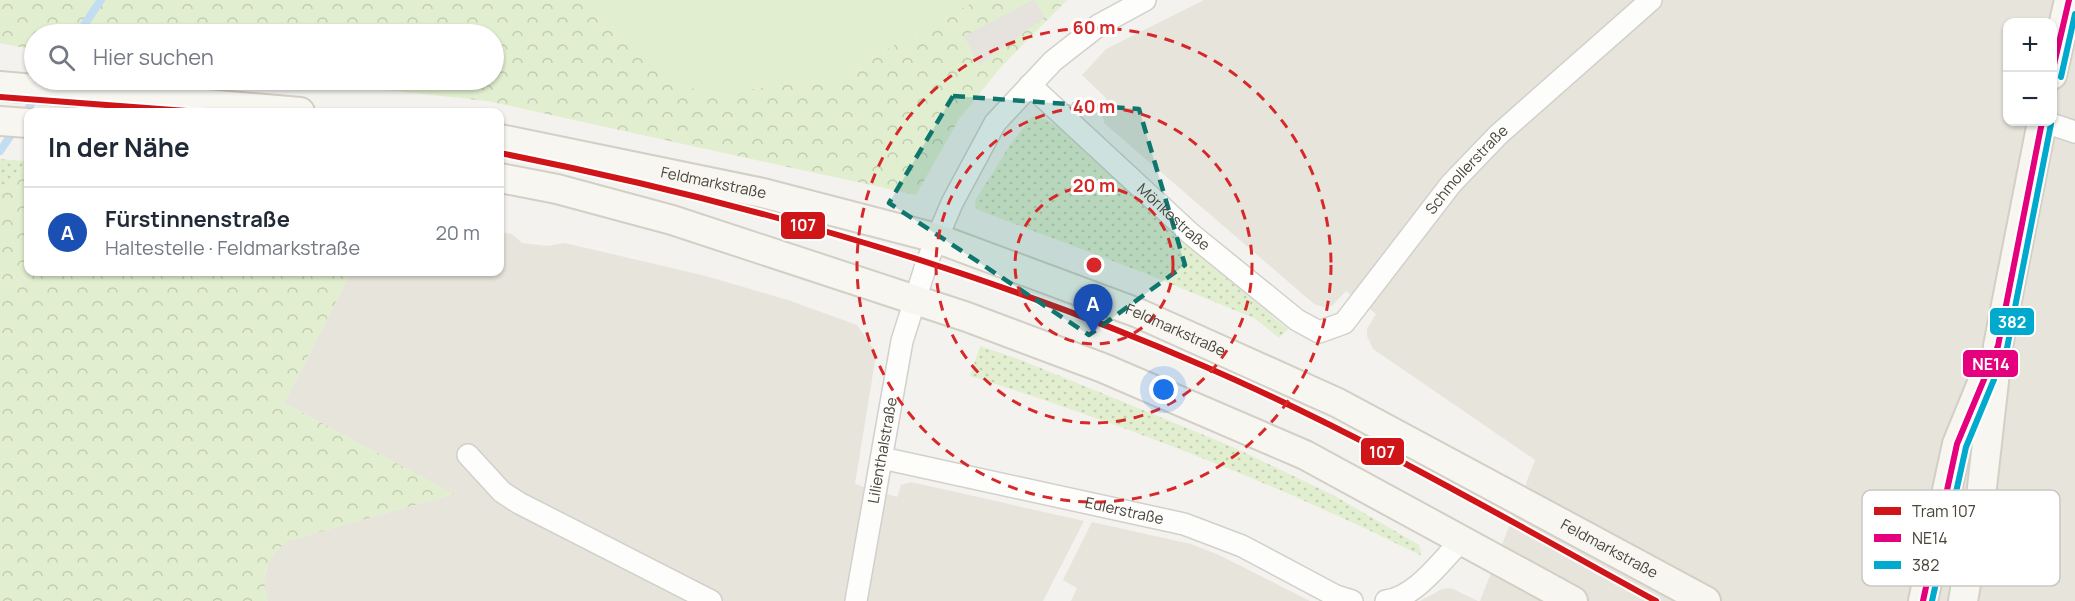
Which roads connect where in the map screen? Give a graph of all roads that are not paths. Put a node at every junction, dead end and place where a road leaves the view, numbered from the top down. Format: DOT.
graph roads {
  1 [pos="1145,0"];
  2 [pos="1651,0"];
  3 [pos="2069,0"];
  4 [pos="2053,72"];
  5 [pos="1030,85"];
  6 [pos="1,86"];
  7 [pos="24,88"];
  8 [pos="47,90"];
  9 [pos="254,108"];
  10 [pos="0,121"];
  11 [pos="24,123"];
  12 [pos="2043,126"];
  13 [pos="2056,126"];
  14 [pos="2075,132"];
  15 [pos="504,140"];
  16 [pos="504,179"];
  17 [pos="936,237"];
  18 [pos="914,299"];
  19 [pos="1297,320"];
  20 [pos="1998,346"];
  21 [pos="468,455"];
  22 [pos="882,458"];
  23 [pos="1947,490"];
  24 [pos="1982,490"];
  25 [pos="1462,540"];
  26 [pos="1907,586"];
  27 [pos="1926,586"];
  28 [pos="1966,586"];
  29 [pos="711,601"];
  30 [pos="856,601"];
  31 [pos="1352,601"];
  32 [pos="1386,601"];
  33 [pos="1573,601"];
  34 [pos="1706,601"];
  35 [pos="1903,601"];
  36 [pos="1923,601"];
  37 [pos="1963,601"];
  1 -- 5 [label="street, Lilienthalstraße"];
  2 -- 19 [label="street, Schmollerstraße"];
  3 -- 4 [label="main road"];
  5 -- 17 [label="street, Lilienthalstraße"];
  5 -- 19 [label="street, Mörikestraße"];
  6 -- 7 [label="main road"];
  8 -- 9 [label="main road"];
  10 -- 11 [label="main road"];
  12 -- 20 [label="main road"];
  13 -- 14 [label="street"];
  15 -- 17 [label="main road, Feldmarkstraße"];
  16 -- 18 [label="main road"];
  17 -- 18 [label="street, Lilienthalstraße"];
  17 -- 34 [label="main road, Feldmarkstraße"];
  18 -- 22 [label="street, Lilienthalstraße"];
  18 -- 25 [label="main road"];
  20 -- 23 [label="main road"];
  20 -- 24 [label="main road"];
  21 -- 29 [label="street"];
  22 -- 30 [label="street, Lilienthalstraße"];
  22 -- 31 [label="street, Eulerstraße"];
  25 -- 32 [label="street"];
  25 -- 33 [label="main road"];
  26 -- 35 [label="main road"];
  27 -- 36 [label="main road"];
  28 -- 37 [label="main road"];
}
